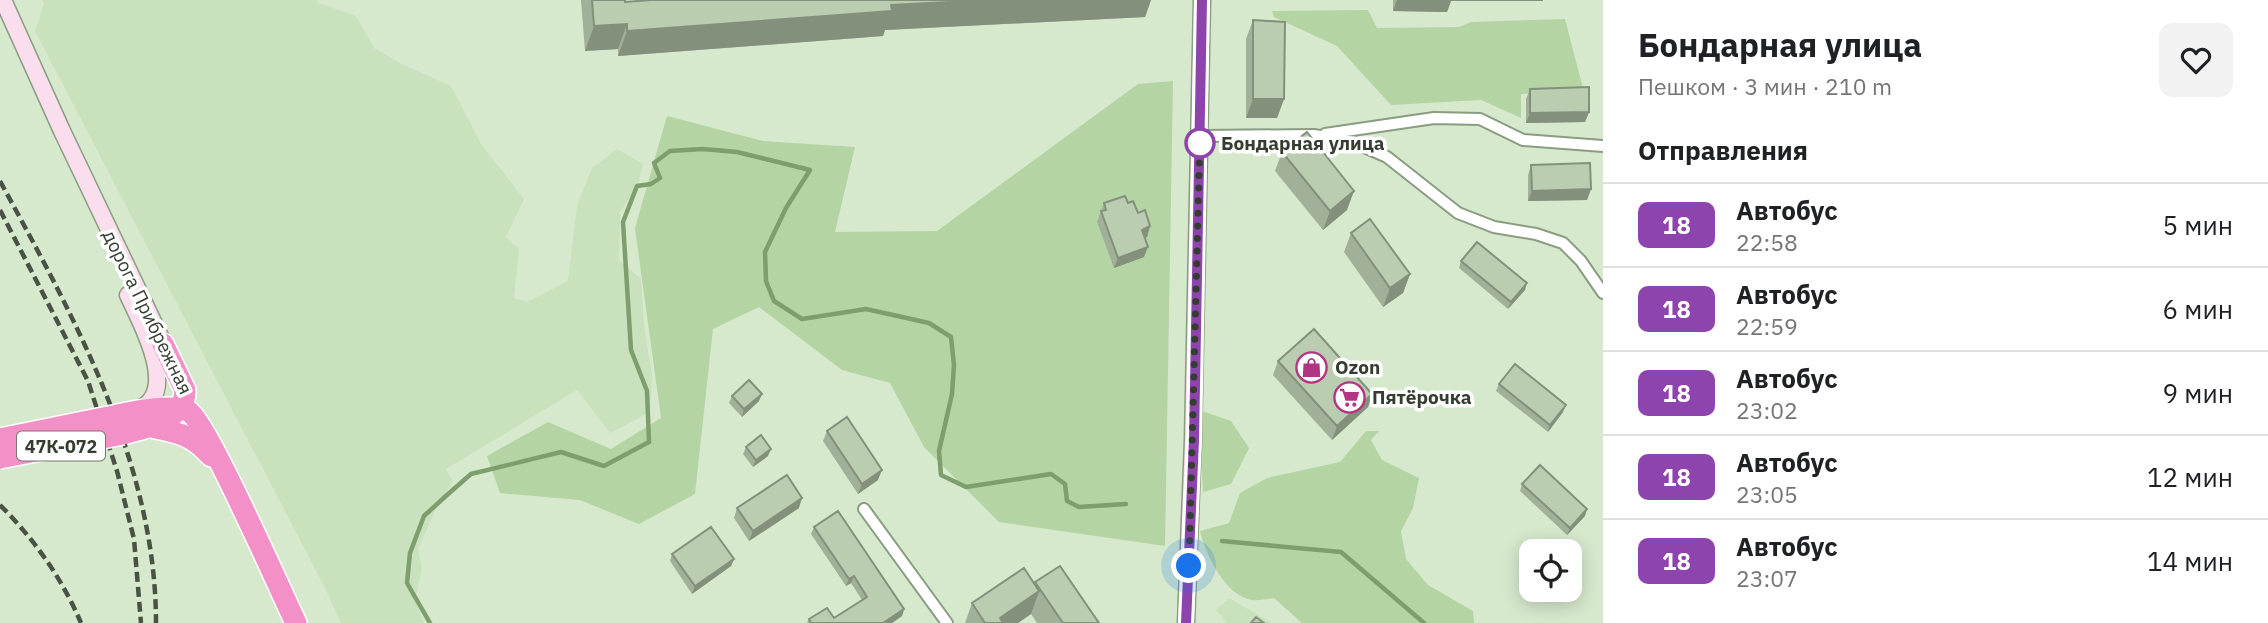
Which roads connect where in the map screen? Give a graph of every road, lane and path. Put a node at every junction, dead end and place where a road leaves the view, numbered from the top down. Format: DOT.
graph roads {
  1 [pos="3,0"];
  2 [pos="1202,0"];
  3 [pos="11,19"];
  4 [pos="1314,135"];
  5 [pos="1200,136"];
  6 [pos="1603,146"];
  7 [pos="1603,293"];
  8 [pos="163,344"];
  9 [pos="179,409"];
  10 [pos="124,420"];
  11 [pos="151,427"];
  12 [pos="0,439"];
  13 [pos="215,450"];
  14 [pos="0,458"];
  15 [pos="223,471"];
  16 [pos="864,509"];
  17 [pos="296,623"];
  18 [pos="947,623"];
  19 [pos="1186,623"];
  1 -- 3 [label="main road, дорога Прибрежная"];
  2 -- 5 [label="main road"];
  3 -- 8 [label="main road, дорога Прибрежная"];
  3 -- 10 [label="main road"];
  4 -- 5 [label="street"];
  4 -- 6 [label="street"];
  4 -- 7 [label="street"];
  5 -- 19 [label="main road"];
  8 -- 9 [label="highway"];
  8 -- 13 [label="main road, дорога Прибрежная"];
  9 -- 10 [label="highway"];
  9 -- 11 [label="highway"];
  9 -- 13 [label="highway"];
  10 -- 11 [label="highway, 47К-072"];
  10 -- 12 [label="highway, 47К-072, bridge"];
  10 -- 14 [label="highway, 47К-072, bridge"];
  11 -- 15 [label="highway"];
  13 -- 15 [label="highway, дорога Прибрежная"];
  15 -- 17 [label="highway, дорога Прибрежная"];
  16 -- 18 [label="street"];
}
